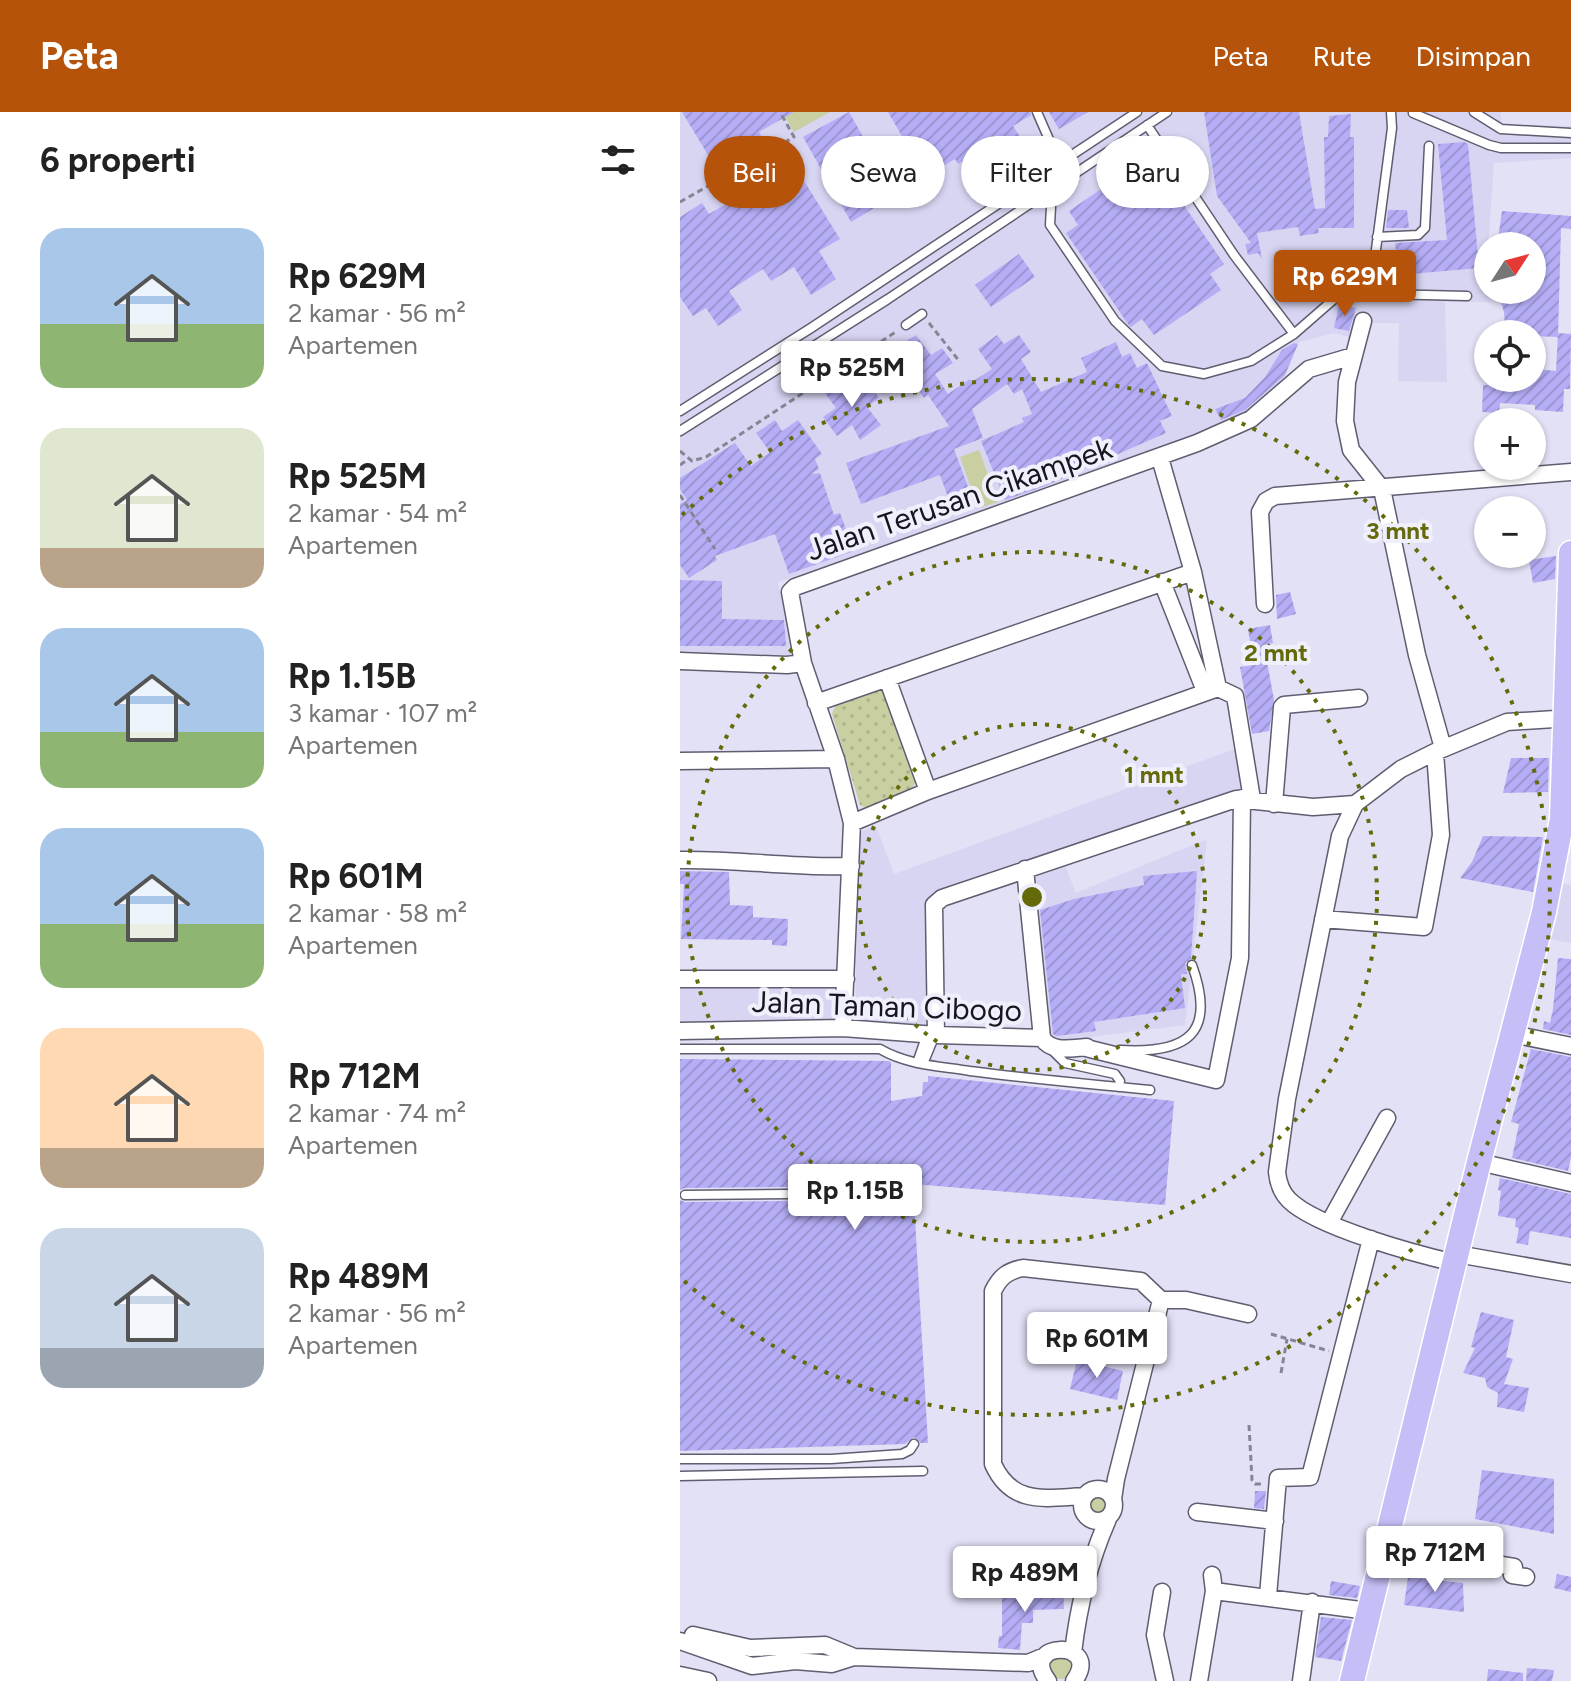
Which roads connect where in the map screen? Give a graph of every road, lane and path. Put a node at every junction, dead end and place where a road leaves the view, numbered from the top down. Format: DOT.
graph roads {
  1 [pos="780,112"];
  2 [pos="1037,112"];
  3 [pos="1137,112"];
  4 [pos="1167,112"];
  5 [pos="1391,112"];
  6 [pos="1404,112"];
  7 [pos="1415,112"];
  8 [pos="1474,112"];
  9 [pos="1147,125"];
  10 [pos="1571,133"];
  11 [pos="1048,136"];
  12 [pos="1429,146"];
  13 [pos="1571,148"];
  14 [pos="1080,150"];
  15 [pos="1080,171"];
  16 [pos="680,202"];
  17 [pos="993,208"];
  18 [pos="1024,208"];
  19 [pos="1050,208"];
  20 [pos="1377,237"];
  21 [pos="1370,295"];
  22 [pos="1467,296"];
  23 [pos="922,314"];
  24 [pos="1363,321"];
  25 [pos="906,325"];
  26 [pos="811,328"];
  27 [pos="1294,334"];
  28 [pos="820,343"];
  29 [pos="1353,356"];
  30 [pos="960,362"];
  31 [pos="680,411"];
  32 [pos="680,431"];
  33 [pos="680,451"];
  34 [pos="1160,458"];
  35 [pos="687,460"];
  36 [pos="680,465"];
  37 [pos="1571,472"];
  38 [pos="1382,489"];
  39 [pos="680,495"];
  40 [pos="715,549"];
  41 [pos="1571,553"];
  42 [pos="1193,572"];
  43 [pos="1162,582"];
  44 [pos="1265,604"];
  45 [pos="1570,605"];
  46 [pos="680,661"];
  47 [pos="803,663"];
  48 [pos="887,678"];
  49 [pos="1211,689"];
  50 [pos="1359,698"];
  51 [pos="816,703"];
  52 [pos="1569,718"];
  53 [pos="1439,750"];
  54 [pos="836,759"];
  55 [pos="680,761"];
  56 [pos="928,791"];
  57 [pos="1247,798"];
  58 [pos="1274,804"];
  59 [pos="1355,804"];
  60 [pos="852,823"];
  61 [pos="680,860"];
  62 [pos="851,866"];
  63 [pos="1025,869"];
  64 [pos="1323,919"];
  65 [pos="1192,965"];
  66 [pos="680,979"];
  67 [pos="846,979"];
  68 [pos="843,1028"];
  69 [pos="680,1031"];
  70 [pos="931,1034"];
  71 [pos="1512,1034"];
  72 [pos="1046,1043"];
  73 [pos="1571,1046"];
  74 [pos="1086,1048"];
  75 [pos="680,1049"];
  76 [pos="920,1063"];
  77 [pos="1119,1087"];
  78 [pos="1150,1090"];
  79 [pos="1387,1118"];
  80 [pos="1479,1162"];
  81 [pos="1571,1183"];
  82 [pos="685,1195"];
  83 [pos="897,1197"];
  84 [pos="1329,1223"];
  85 [pos="1371,1239"];
  86 [pos="1456,1258"];
  87 [pos="1571,1274"];
  88 [pos="1161,1300"];
  89 [pos="1248,1314"];
  90 [pos="1271,1334"];
  91 [pos="1287,1339"];
  92 [pos="1341,1355"];
  93 [pos="1281,1373"];
  94 [pos="1249,1425"];
  95 [pos="914,1444"];
  96 [pos="843,1458"];
  97 [pos="680,1459"];
  98 [pos="923,1471"];
  99 [pos="844,1472"];
  100 [pos="680,1476"];
  101 [pos="1278,1485"];
  102 [pos="1094,1502"];
  103 [pos="1197,1512"];
  104 [pos="1275,1521"];
  105 [pos="1100,1538"];
  106 [pos="1385,1546"];
  107 [pos="1526,1577"];
  108 [pos="1162,1592"];
  109 [pos="1268,1596"];
  110 [pos="1312,1602"];
  111 [pos="1368,1611"];
  112 [pos="680,1631"];
  113 [pos="680,1641"];
  114 [pos="1068,1650"];
  115 [pos="795,1653"];
  116 [pos="1041,1668"];
  117 [pos="680,1675"];
  118 [pos="708,1681"];
  119 [pos="1074,1681"];
  120 [pos="1165,1681"];
  121 [pos="1199,1681"];
  122 [pos="1301,1681"];
  123 [pos="1352,1681"];
  1 -- 16 [label="path"];
  2 -- 11 [label="lane"];
  3 -- 14 [label="lane"];
  4 -- 9 [label="lane"];
  5 -- 20 [label="lane"];
  6 -- 7 [label="lane"];
  7 -- 13 [label="lane"];
  8 -- 10 [label="lane"];
  9 -- 15 [label="lane"];
  9 -- 27 [label="lane"];
  12 -- 20 [label="lane"];
  17 -- 26 [label="lane"];
  18 -- 28 [label="lane"];
  19 -- 27 [label="lane"];
  20 -- 21 [label="lane"];
  21 -- 22 [label="lane"];
  21 -- 27 [label="lane"];
  23 -- 25 [label="lane"];
  23 -- 30 [label="path"];
  24 -- 29 [label="street"];
  25 -- 35 [label="path"];
  26 -- 28 [label="lane"];
  26 -- 31 [label="lane"];
  28 -- 32 [label="lane"];
  29 -- 34 [label="street, Jalan Terusan Cikampek"];
  29 -- 38 [label="street"];
  33 -- 35 [label="path"];
  34 -- 42 [label="street"];
  34 -- 47 [label="street, Jalan Terusan Cikampek"];
  35 -- 36 [label="path"];
  37 -- 38 [label="street"];
  38 -- 44 [label="street"];
  38 -- 53 [label="street"];
  39 -- 40 [label="path"];
  41 -- 45 [label="main road"];
  42 -- 43 [label="street"];
  42 -- 49 [label="street"];
  43 -- 48 [label="street"];
  43 -- 49 [label="street"];
  45 -- 52 [label="main road"];
  46 -- 47 [label="street"];
  47 -- 51 [label="street, Jalan Terusan Cikampek"];
  48 -- 51 [label="street"];
  48 -- 56 [label="street"];
  49 -- 56 [label="street"];
  49 -- 57 [label="street"];
  50 -- 58 [label="street"];
  51 -- 54 [label="street, Jalan Terusan Cikampek"];
  52 -- 53 [label="street"];
  52 -- 71 [label="main road"];
  53 -- 59 [label="street"];
  53 -- 64 [label="street"];
  54 -- 55 [label="street"];
  54 -- 60 [label="street, Jalan Terusan Cikampek"];
  56 -- 60 [label="street"];
  57 -- 58 [label="street"];
  57 -- 63 [label="street"];
  57 -- 74 [label="street, Jalan Taman Cibogo"];
  58 -- 59 [label="street"];
  59 -- 64 [label="street"];
  60 -- 62 [label="street, Jalan Terusan Cikampek"];
  61 -- 62 [label="street"];
  62 -- 67 [label="street, Jalan Terusan Cikampek"];
  63 -- 70 [label="street"];
  63 -- 72 [label="street"];
  64 -- 84 [label="street"];
  65 -- 74 [label="lane"];
  66 -- 67 [label="street"];
  67 -- 68 [label="street, Jalan Terusan Cikampek"];
  68 -- 69 [label="street, Jalan Taman Cibogo"];
  68 -- 70 [label="street, Jalan Taman Cibogo"];
  70 -- 72 [label="street, Jalan Taman Cibogo"];
  70 -- 76 [label="lane"];
  71 -- 73 [label="street"];
  71 -- 80 [label="main road"];
  72 -- 74 [label="street, Jalan Taman Cibogo"];
  72 -- 77 [label="lane"];
  75 -- 76 [label="lane"];
  76 -- 77 [label="lane"];
  77 -- 78 [label="lane"];
  79 -- 84 [label="street"];
  80 -- 81 [label="street"];
  80 -- 86 [label="main road"];
  82 -- 83 [label="lane"];
  84 -- 85 [label="street"];
  85 -- 86 [label="street"];
  85 -- 92 [label="street"];
  86 -- 87 [label="street"];
  86 -- 106 [label="main road"];
  88 -- 89 [label="street"];
  88 -- 102 [label="street"];
  88 -- 102 [label="street"];
  90 -- 91 [label="path"];
  91 -- 92 [label="path"];
  91 -- 93 [label="path"];
  92 -- 101 [label="street"];
  94 -- 101 [label="path"];
  95 -- 96 [label="lane"];
  96 -- 97 [label="lane"];
  96 -- 99 [label="lane"];
  98 -- 99 [label="lane"];
  99 -- 100 [label="lane"];
  101 -- 104 [label="street"];
  102 -- 105 [label="street"];
  102 -- 105 [label="street"];
  103 -- 104 [label="street"];
  104 -- 109 [label="street"];
  105 -- 114 [label="street"];
  106 -- 107 [label="street"];
  106 -- 111 [label="main road"];
  108 -- 120 [label="street"];
  109 -- 110 [label="street"];
  109 -- 121 [label="street"];
  110 -- 111 [label="street"];
  110 -- 122 [label="street"];
  111 -- 123 [label="main road"];
  112 -- 115 [label="street"];
  113 -- 115 [label="street"];
  114 -- 116 [label="street"];
  114 -- 119 [label="street"];
  115 -- 116 [label="street"];
  117 -- 118 [label="street"];
}
